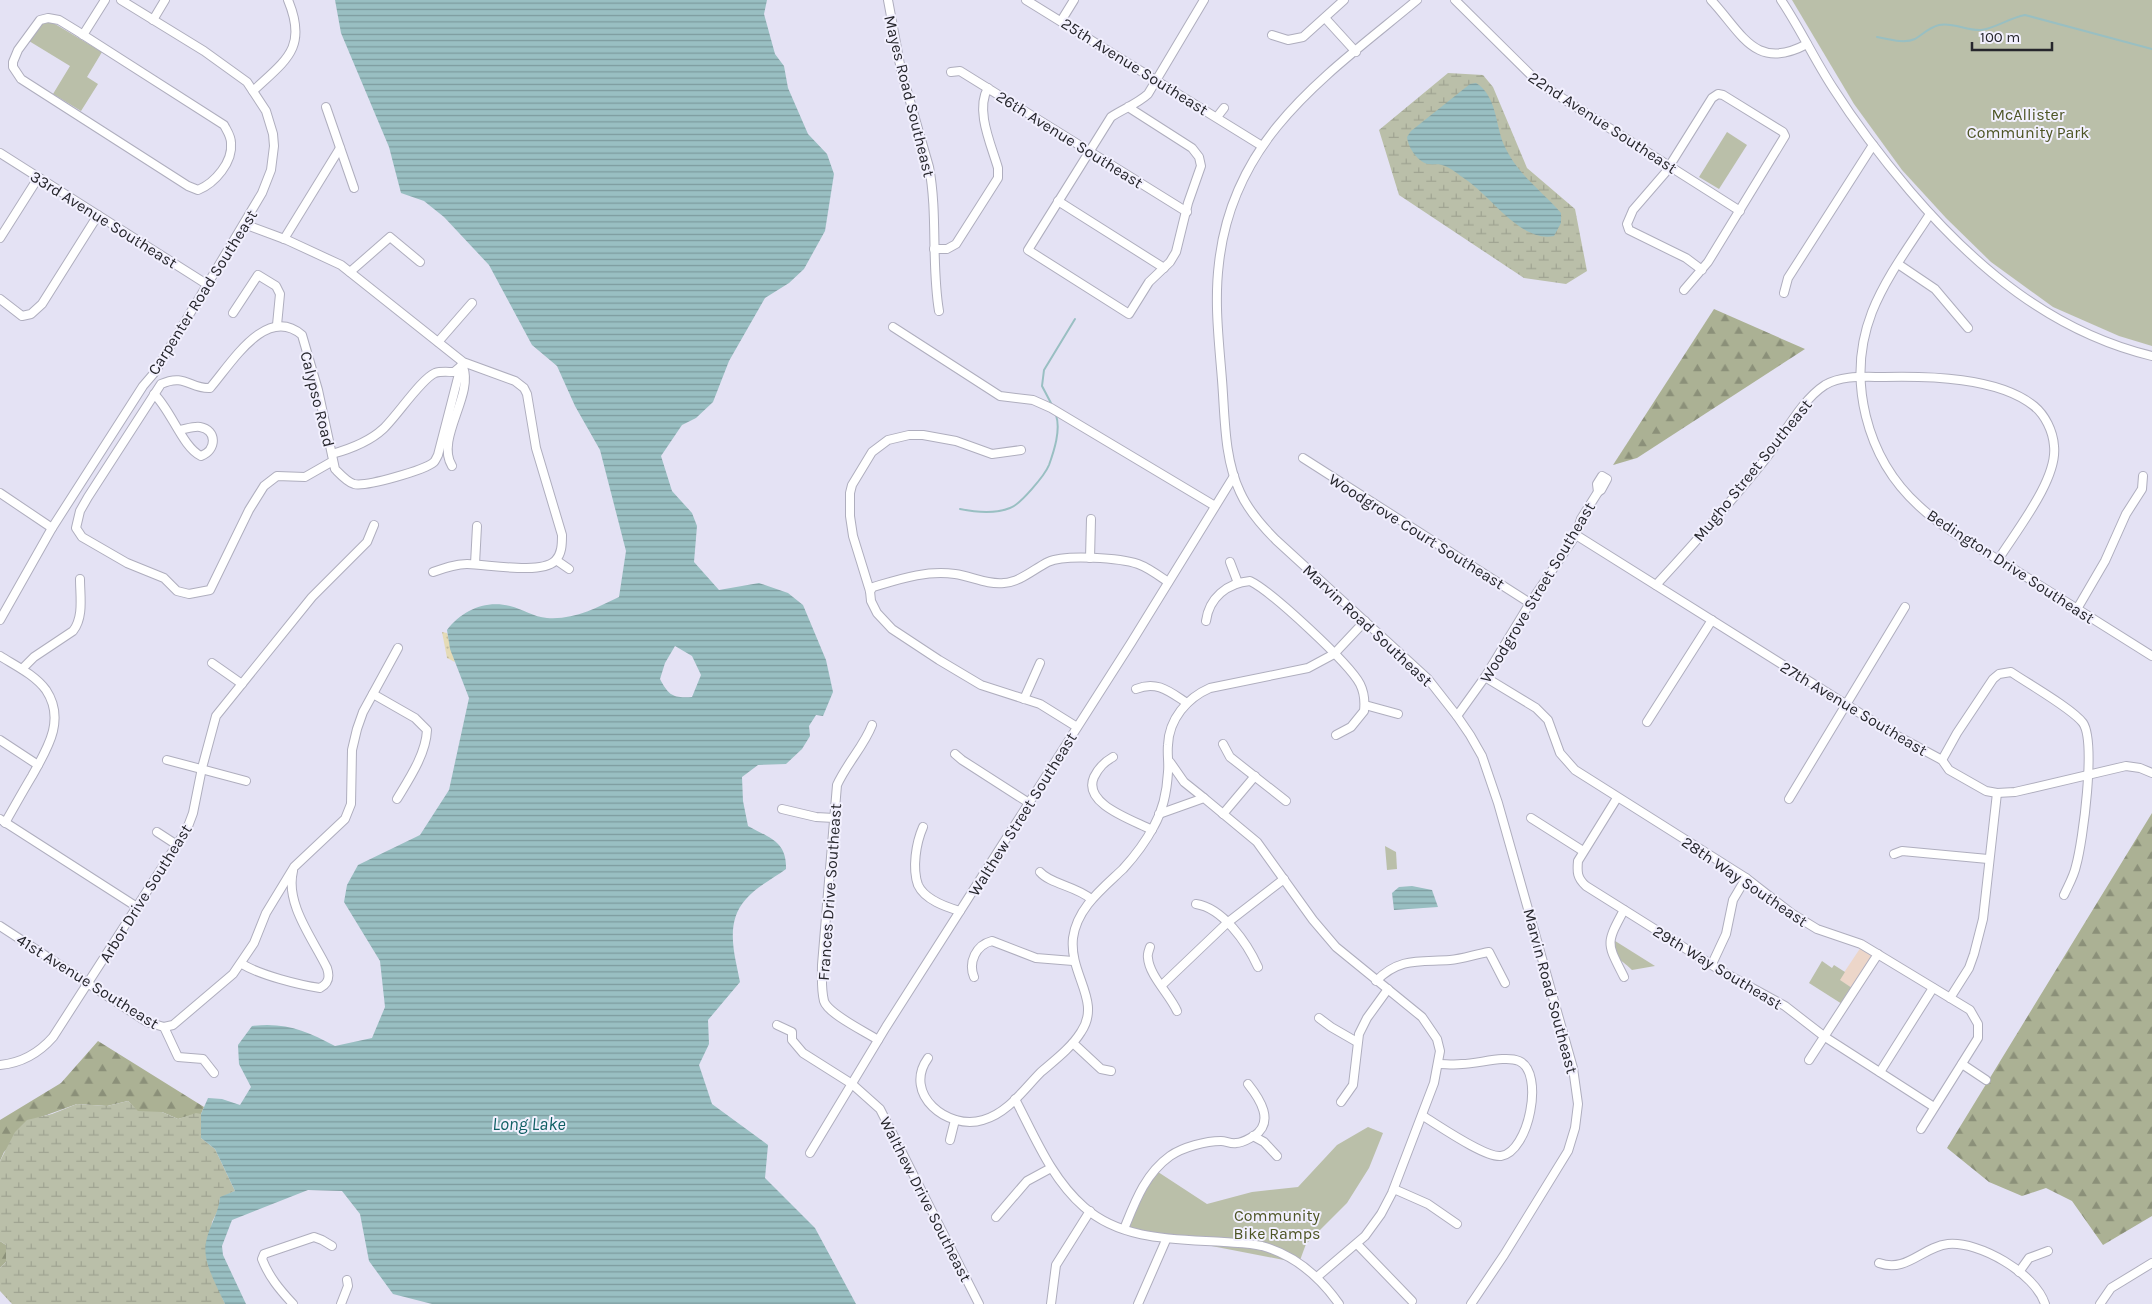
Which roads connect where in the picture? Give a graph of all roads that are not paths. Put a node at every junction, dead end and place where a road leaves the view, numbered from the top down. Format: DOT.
graph roads {
  1 [pos="105,0"];
  2 [pos="121,0"];
  3 [pos="165,0"];
  4 [pos="288,0"];
  5 [pos="888,0"];
  6 [pos="1026,0"];
  7 [pos="1074,0"];
  8 [pos="1204,0"];
  9 [pos="1344,0"];
  10 [pos="1417,0"];
  11 [pos="1455,0"];
  12 [pos="1711,0"];
  13 [pos="1781,0"];
  14 [pos="1325,18"];
  15 [pos="153,20"];
  16 [pos="1061,21"];
  17 [pos="83,35"];
  18 [pos="1272,35"];
  19 [pos="1807,44"];
  20 [pos="1356,52"];
  21 [pos="951,72"];
  22 [pos="1157,80"];
  23 [pos="988,88"];
  24 [pos="253,91"];
  25 [pos="326,107"];
  26 [pos="1128,107"];
  27 [pos="1224,108"];
  28 [pos="1217,117"];
  29 [pos="1262,146"];
  30 [pos="1873,146"];
  31 [pos="340,148"];
  32 [pos="1090,152"];
  33 [pos="0,153"];
  34 [pos="1670,166"];
  35 [pos="38,178"];
  36 [pos="354,188"];
  37 [pos="1058,201"];
  38 [pos="1740,210"];
  39 [pos="1187,212"];
  40 [pos="1930,214"];
  41 [pos="98,215"];
  42 [pos="244,224"];
  43 [pos="0,238"];
  44 [pos="284,239"];
  45 [pos="934,249"];
  46 [pos="420,262"];
  47 [pos="1898,264"];
  48 [pos="1164,268"];
  49 [pos="1702,270"];
  50 [pos="350,272"];
  51 [pos="208,285"];
  52 [pos="1684,290"];
  53 [pos="1784,293"];
  54 [pos="0,299"];
  55 [pos="472,303"];
  56 [pos="938,312"];
  57 [pos="233,313"];
  58 [pos="277,325"];
  59 [pos="893,327"];
  60 [pos="1968,328"];
  61 [pos="438,342"];
  62 [pos="2152,356"];
  63 [pos="462,364"];
  64 [pos="1861,377"];
  65 [pos="154,394"];
  66 [pos="180,430"];
  67 [pos="1021,450"];
  68 [pos="332,458"];
  69 [pos="1303,458"];
  70 [pos="452,466"];
  71 [pos="1234,476"];
  72 [pos="2143,476"];
  73 [pos="1598,492"];
  74 [pos="0,493"];
  75 [pos="1215,506"];
  76 [pos="1091,519"];
  77 [pos="374,525"];
  78 [pos="477,526"];
  79 [pos="52,528"];
  80 [pos="1576,535"];
  81 [pos="1090,558"];
  82 [pos="556,560"];
  83 [pos="1998,560"];
  84 [pos="1230,562"];
  85 [pos="476,564"];
  86 [pos="569,569"];
  87 [pos="433,572"];
  88 [pos="80,579"];
  89 [pos="1168,582"];
  90 [pos="1238,583"];
  91 [pos="1656,585"];
  92 [pos="870,591"];
  93 [pos="1530,603"];
  94 [pos="1905,607"];
  95 [pos="2077,609"];
  96 [pos="0,620"];
  97 [pos="1712,620"];
  98 [pos="1206,621"];
  99 [pos="1364,621"];
  100 [pos="398,648"];
  101 [pos="1334,654"];
  102 [pos="0,656"];
  103 [pos="2152,656"];
  104 [pos="212,663"];
  105 [pos="1040,663"];
  106 [pos="22,669"];
  107 [pos="1485,677"];
  108 [pos="242,684"];
  109 [pos="1136,689"];
  110 [pos="373,694"];
  111 [pos="1024,699"];
  112 [pos="1187,703"];
  113 [pos="1846,704"];
  114 [pos="1365,705"];
  115 [pos="1398,714"];
  116 [pos="1458,716"];
  117 [pos="1647,722"];
  118 [pos="872,725"];
  119 [pos="1077,727"];
  120 [pos="1336,734"];
  121 [pos="0,740"];
  122 [pos="1223,744"];
  123 [pos="955,754"];
  124 [pos="1113,757"];
  125 [pos="167,760"];
  126 [pos="1169,760"];
  127 [pos="1942,760"];
  128 [pos="38,765"];
  129 [pos="202,768"];
  130 [pos="2152,773"];
  131 [pos="2088,774"];
  132 [pos="1255,776"];
  133 [pos="246,781"];
  134 [pos="1997,793"];
  135 [pos="1204,798"];
  136 [pos="1617,798"];
  137 [pos="397,799"];
  138 [pos="1789,799"];
  139 [pos="1286,801"];
  140 [pos="1029,803"];
  141 [pos="782,809"];
  142 [pos="1158,814"];
  143 [pos="1224,814"];
  144 [pos="834,818"];
  145 [pos="1531,818"];
  146 [pos="3,821"];
  147 [pos="924,827"];
  148 [pos="1152,830"];
  149 [pos="157,832"];
  150 [pos="177,845"];
  151 [pos="1583,851"];
  152 [pos="1894,854"];
  153 [pos="1988,859"];
  154 [pos="293,869"];
  155 [pos="1040,872"];
  156 [pos="1284,878"];
  157 [pos="1746,878"];
  158 [pos="2064,895"];
  159 [pos="1091,900"];
  160 [pos="1196,904"];
  161 [pos="137,907"];
  162 [pos="1624,910"];
  163 [pos="960,911"];
  164 [pos="1227,923"];
  165 [pos="0,926"];
  166 [pos="1150,947"];
  167 [pos="1878,954"];
  168 [pos="1074,960"];
  169 [pos="242,964"];
  170 [pos="1712,964"];
  171 [pos="1258,967"];
  172 [pos="974,976"];
  173 [pos="1624,977"];
  174 [pos="1376,981"];
  175 [pos="88,983"];
  176 [pos="1504,983"];
  177 [pos="1162,985"];
  178 [pos="1933,988"];
  179 [pos="1388,990"];
  180 [pos="1950,998"];
  181 [pos="1177,1011"];
  182 [pos="1319,1018"];
  183 [pos="778,1025"];
  184 [pos="164,1027"];
  185 [pos="1825,1037"];
  186 [pos="878,1040"];
  187 [pos="1357,1042"];
  188 [pos="1073,1043"];
  189 [pos="928,1058"];
  190 [pos="1809,1060"];
  191 [pos="1439,1064"];
  192 [pos="1962,1064"];
  193 [pos="0,1065"];
  194 [pos="1111,1071"];
  195 [pos="1880,1072"];
  196 [pos="214,1073"];
  197 [pos="1986,1080"];
  198 [pos="852,1084"];
  199 [pos="1248,1084"];
  200 [pos="1015,1099"];
  201 [pos="1341,1102"];
  202 [pos="1934,1107"];
  203 [pos="1423,1116"];
  204 [pos="955,1120"];
  205 [pos="1921,1129"];
  206 [pos="1253,1136"];
  207 [pos="950,1140"];
  208 [pos="810,1153"];
  209 [pos="1277,1156"];
  210 [pos="1051,1168"];
  211 [pos="1394,1189"];
  212 [pos="1090,1211"];
  213 [pos="996,1218"];
  214 [pos="1457,1224"];
  215 [pos="1124,1230"];
  216 [pos="1166,1240"];
  217 [pos="1357,1244"];
  218 [pos="332,1246"];
  219 [pos="2048,1251"];
  220 [pos="1879,1263"];
  221 [pos="2152,1263"];
  222 [pos="2019,1272"];
  223 [pos="1317,1277"];
  224 [pos="347,1280"];
  225 [pos="1412,1301"];
  226 [pos="1475,1302"];
  227 [pos="293,1304"];
  228 [pos="341,1304"];
  229 [pos="979,1304"];
  230 [pos="1051,1304"];
  231 [pos="1138,1304"];
  232 [pos="1339,1304"];
  233 [pos="2045,1304"];
  234 [pos="2100,1304"];
  1 -- 17 [label="street"];
  2 -- 15 [label="street, Carpenter Road Southeast"];
  3 -- 15 [label="street"];
  4 -- 24 [label="street"];
  5 -- 45 [label="street, Mayes Road Southeast"];
  6 -- 16 [label="street, 25th Avenue Southeast"];
  7 -- 16 [label="street"];
  8 -- 22 [label="street"];
  9 -- 14 [label="street"];
  10 -- 20 [label="street, Marvin Road Southeast"];
  11 -- 34 [label="street, 22nd Avenue Southeast"];
  12 -- 19 [label="street"];
  13 -- 19 [label="street"];
  14 -- 18 [label="street"];
  14 -- 20 [label="street"];
  15 -- 24 [label="street, Carpenter Road Southeast"];
  16 -- 22 [label="street, 25th Avenue Southeast"];
  17 -- 17 [label="street"];
  19 -- 30 [label="street"];
  20 -- 29 [label="street, Marvin Road Southeast"];
  21 -- 23 [label="street, 26th Avenue Southeast"];
  22 -- 26 [label="street"];
  22 -- 28 [label="street, 25th Avenue Southeast"];
  23 -- 32 [label="street, 26th Avenue Southeast"];
  23 -- 45 [label="street"];
  24 -- 42 [label="street, Carpenter Road Southeast"];
  25 -- 31 [label="street"];
  26 -- 32 [label="street"];
  26 -- 39 [label="street"];
  27 -- 28 [label="street, 25th Avenue Southeast"];
  28 -- 29 [label="street, 25th Avenue Southeast"];
  29 -- 71 [label="street, Marvin Road Southeast"];
  30 -- 40 [label="street"];
  30 -- 53 [label="street"];
  31 -- 36 [label="street"];
  31 -- 44 [label="street"];
  32 -- 37 [label="street"];
  32 -- 39 [label="street, 26th Avenue Southeast"];
  33 -- 35 [label="street, 33rd Avenue Southeast"];
  34 -- 38 [label="street, 22nd Avenue Southeast"];
  34 -- 38 [label="street"];
  34 -- 49 [label="street"];
  35 -- 41 [label="street, 33rd Avenue Southeast"];
  35 -- 43 [label="street"];
  37 -- 48 [label="street"];
  37 -- 48 [label="street"];
  38 -- 49 [label="street"];
  39 -- 48 [label="street"];
  40 -- 47 [label="street, Bedington Drive Southeast"];
  40 -- 62 [label="street"];
  41 -- 51 [label="street, 33rd Avenue Southeast"];
  41 -- 54 [label="street"];
  42 -- 44 [label="street"];
  42 -- 51 [label="street, Carpenter Road Southeast"];
  44 -- 50 [label="street"];
  45 -- 56 [label="street, Mayes Road Southeast"];
  46 -- 50 [label="street"];
  47 -- 60 [label="street"];
  47 -- 64 [label="street, Bedington Drive Southeast"];
  49 -- 52 [label="street"];
  50 -- 61 [label="street"];
  51 -- 79 [label="street, Carpenter Road Southeast"];
  55 -- 61 [label="street"];
  57 -- 58 [label="street"];
  58 -- 65 [label="street"];
  58 -- 68 [label="street, Calypso Road"];
  59 -- 75 [label="street"];
  61 -- 63 [label="street"];
  63 -- 68 [label="street"];
  63 -- 68 [label="street"];
  63 -- 70 [label="street"];
  63 -- 82 [label="street"];
  64 -- 83 [label="street, Bedington Drive Southeast"];
  64 -- 83 [label="street, Mugho Street Southeast"];
  64 -- 91 [label="street, Mugho Street Southeast"];
  65 -- 66 [label="street"];
  65 -- 68 [label="street"];
  66 -- 66 [label="street"];
  67 -- 92 [label="street"];
  69 -- 93 [label="street, Woodgrove Court Southeast"];
  71 -- 75 [label="street, Walthew Street Southeast"];
  71 -- 99 [label="street, Marvin Road Southeast"];
  72 -- 95 [label="street"];
  73 -- 80 [label="street, Woodgrove Street Southeast"];
  74 -- 79 [label="street"];
  75 -- 89 [label="street, Walthew Street Southeast"];
  76 -- 81 [label="street"];
  77 -- 108 [label="street, Arbor Drive Southeast"];
  78 -- 85 [label="street"];
  79 -- 96 [label="street, Carpenter Road Southeast"];
  80 -- 91 [label="street, 27th Avenue Southeast"];
  80 -- 93 [label="street, Woodgrove Street Southeast"];
  81 -- 89 [label="street"];
  81 -- 92 [label="street"];
  82 -- 85 [label="street"];
  82 -- 86 [label="street"];
  83 -- 95 [label="street, Bedington Drive Southeast"];
  84 -- 90 [label="street"];
  85 -- 87 [label="street"];
  88 -- 106 [label="street"];
  89 -- 119 [label="street, Walthew Street Southeast"];
  90 -- 98 [label="street"];
  90 -- 101 [label="street"];
  91 -- 97 [label="street, 27th Avenue Southeast"];
  92 -- 111 [label="street"];
  93 -- 107 [label="street, Woodgrove Street Southeast"];
  94 -- 113 [label="street"];
  95 -- 103 [label="street, Bedington Drive Southeast"];
  97 -- 113 [label="street, 27th Avenue Southeast"];
  97 -- 117 [label="street"];
  99 -- 101 [label="street"];
  99 -- 116 [label="street, Marvin Road Southeast"];
  100 -- 110 [label="street"];
  101 -- 112 [label="street"];
  101 -- 114 [label="street"];
  102 -- 106 [label="street"];
  104 -- 108 [label="street"];
  105 -- 111 [label="street"];
  106 -- 128 [label="street"];
  107 -- 116 [label="street, Woodgrove Street Southeast"];
  107 -- 136 [label="street, 28th Way Southeast"];
  108 -- 129 [label="street, Arbor Drive Southeast"];
  109 -- 112 [label="street"];
  110 -- 137 [label="street"];
  110 -- 154 [label="street"];
  111 -- 119 [label="street"];
  112 -- 126 [label="street"];
  113 -- 127 [label="street, 27th Avenue Southeast"];
  113 -- 138 [label="street"];
  114 -- 115 [label="street"];
  114 -- 120 [label="street"];
  116 -- 226 [label="street, Marvin Road Southeast"];
  118 -- 144 [label="street, Frances Drive Southeast"];
  119 -- 140 [label="street, Walthew Street Southeast"];
  121 -- 128 [label="street"];
  122 -- 132 [label="street"];
  123 -- 140 [label="street"];
  124 -- 148 [label="street"];
  125 -- 129 [label="street"];
  126 -- 135 [label="street"];
  126 -- 142 [label="street"];
  127 -- 131 [label="street"];
  127 -- 134 [label="street, 27th Avenue Southeast"];
  128 -- 146 [label="street"];
  129 -- 133 [label="street"];
  129 -- 150 [label="street, Arbor Drive Southeast"];
  130 -- 131 [label="street, 27th Avenue Southeast"];
  131 -- 134 [label="street, 27th Avenue Southeast"];
  131 -- 158 [label="street"];
  132 -- 139 [label="street"];
  132 -- 143 [label="street"];
  134 -- 153 [label="street"];
  135 -- 142 [label="street"];
  135 -- 143 [label="street"];
  136 -- 151 [label="street, 29th Way Southeast"];
  136 -- 157 [label="street, 28th Way Southeast"];
  140 -- 163 [label="street, Walthew Street Southeast"];
  141 -- 144 [label="street"];
  142 -- 148 [label="street"];
  143 -- 156 [label="street"];
  144 -- 186 [label="street, Frances Drive Southeast"];
  145 -- 151 [label="street"];
  146 -- 161 [label="street"];
  147 -- 163 [label="street"];
  148 -- 159 [label="street"];
  149 -- 150 [label="street"];
  150 -- 161 [label="street, Arbor Drive Southeast"];
  151 -- 162 [label="street, 29th Way Southeast"];
  152 -- 153 [label="street"];
  153 -- 180 [label="street"];
  154 -- 169 [label="street"];
  154 -- 169 [label="street"];
  155 -- 159 [label="street"];
  156 -- 164 [label="street"];
  156 -- 174 [label="street"];
  157 -- 167 [label="street, 28th Way Southeast"];
  157 -- 170 [label="street"];
  159 -- 168 [label="street"];
  160 -- 164 [label="street"];
  161 -- 175 [label="street, Arbor Drive Southeast"];
  162 -- 170 [label="street, 29th Way Southeast"];
  162 -- 173 [label="street"];
  163 -- 186 [label="street, Walthew Street Southeast"];
  164 -- 171 [label="street"];
  164 -- 177 [label="street"];
  165 -- 175 [label="street, 41st Avenue Southeast"];
  166 -- 177 [label="street"];
  167 -- 178 [label="street, 28th Way Southeast"];
  167 -- 185 [label="street"];
  168 -- 172 [label="street"];
  168 -- 188 [label="street"];
  169 -- 184 [label="street"];
  170 -- 185 [label="street, 29th Way Southeast"];
  174 -- 176 [label="street"];
  174 -- 179 [label="street"];
  175 -- 184 [label="street, 41st Avenue Southeast"];
  175 -- 193 [label="street, Arbor Drive Southeast"];
  177 -- 181 [label="street"];
  178 -- 180 [label="street, 28th Way Southeast"];
  178 -- 195 [label="street"];
  179 -- 187 [label="street"];
  179 -- 191 [label="street"];
  180 -- 192 [label="street, 28th Way Southeast"];
  182 -- 187 [label="street"];
  183 -- 198 [label="street, Walthew Drive Southeast"];
  184 -- 196 [label="street, 41st Avenue Southeast"];
  185 -- 190 [label="street"];
  185 -- 195 [label="street, 29th Way Southeast"];
  186 -- 198 [label="street, Walthew Street Southeast"];
  187 -- 201 [label="street"];
  188 -- 194 [label="street"];
  188 -- 200 [label="street"];
  189 -- 204 [label="street"];
  191 -- 203 [label="street"];
  191 -- 203 [label="street"];
  192 -- 197 [label="street"];
  192 -- 202 [label="street, 28th Way Southeast"];
  195 -- 202 [label="street, 29th Way Southeast"];
  198 -- 208 [label="street, Walthew Street Southeast"];
  198 -- 229 [label="street, Walthew Drive Southeast"];
  199 -- 206 [label="street"];
  200 -- 204 [label="street"];
  200 -- 210 [label="street"];
  202 -- 205 [label="street, 28th Way Southeast"];
  203 -- 211 [label="street"];
  204 -- 207 [label="street"];
  206 -- 209 [label="street"];
  206 -- 215 [label="street"];
  210 -- 212 [label="street"];
  210 -- 213 [label="street"];
  211 -- 214 [label="street"];
  211 -- 217 [label="street"];
  212 -- 215 [label="street"];
  212 -- 230 [label="street"];
  215 -- 216 [label="street"];
  216 -- 223 [label="street"];
  216 -- 231 [label="street"];
  217 -- 223 [label="street"];
  217 -- 225 [label="street"];
  218 -- 227 [label="street"];
  219 -- 222 [label="street"];
  220 -- 222 [label="street"];
  221 -- 234 [label="street"];
  222 -- 233 [label="street"];
  223 -- 232 [label="street"];
  224 -- 228 [label="street"];
}
